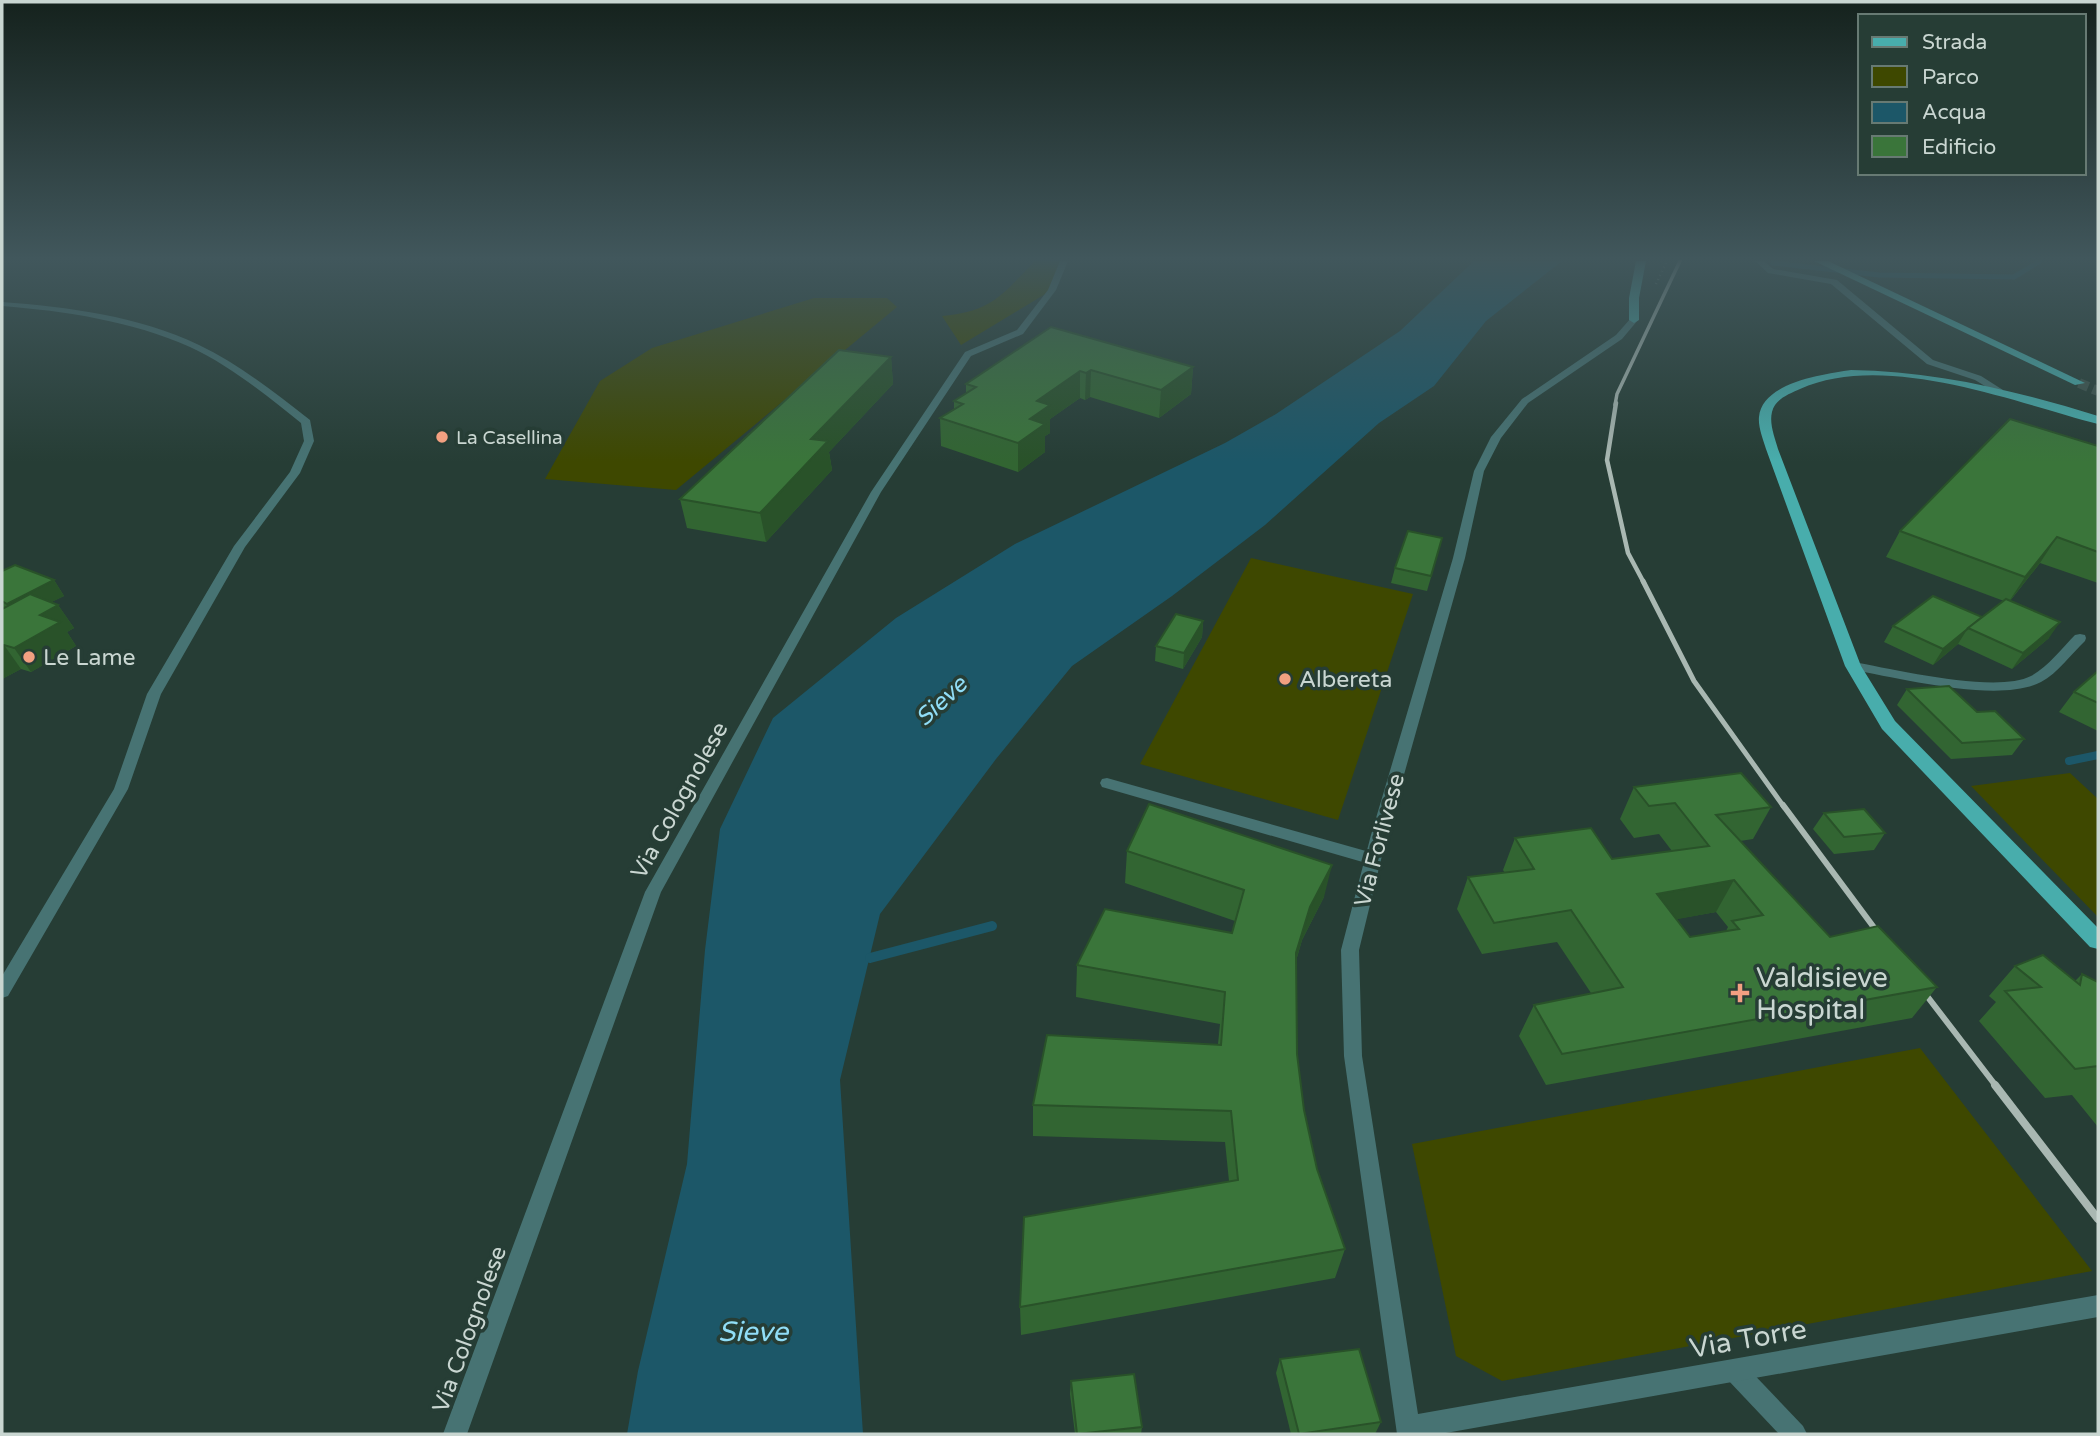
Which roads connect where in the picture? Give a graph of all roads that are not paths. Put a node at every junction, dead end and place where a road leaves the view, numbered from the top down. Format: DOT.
graph roads {
  1 [pos="130,328"];
  2 [pos="1023,328"];
  3 [pos="1627,328"];
  4 [pos="1889,328"];
  5 [pos="1961,328"];
  6 [pos="2079,383"];
  7 [pos="1998,390"];
  8 [pos="2098,420"];
  9 [pos="2080,638"];
  10 [pos="1853,666"];
  11 [pos="1107,783"];
  12 [pos="1373,859"];
  13 [pos="2098,941"];
  14 [pos="2,991"];
  15 [pos="2098,1307"];
  16 [pos="1735,1371"];
  17 [pos="1408,1431"];
  18 [pos="455,1434"];
  19 [pos="1794,1434"];
  1 -- 14 [label="street"];
  2 -- 18 [label="street, Via Colognolese"];
  3 -- 12 [label="street, Via Forlivese"];
  4 -- 7 [label="street"];
  5 -- 6 [label="main road"];
  7 -- 8 [label="main road"];
  7 -- 10 [label="main road"];
  9 -- 10 [label="street"];
  10 -- 13 [label="main road"];
  11 -- 12 [label="street"];
  12 -- 17 [label="street, Via Forlivese"];
  15 -- 16 [label="street, Via Torre"];
  16 -- 17 [label="street, Via Torre"];
  16 -- 19 [label="street"];
}
